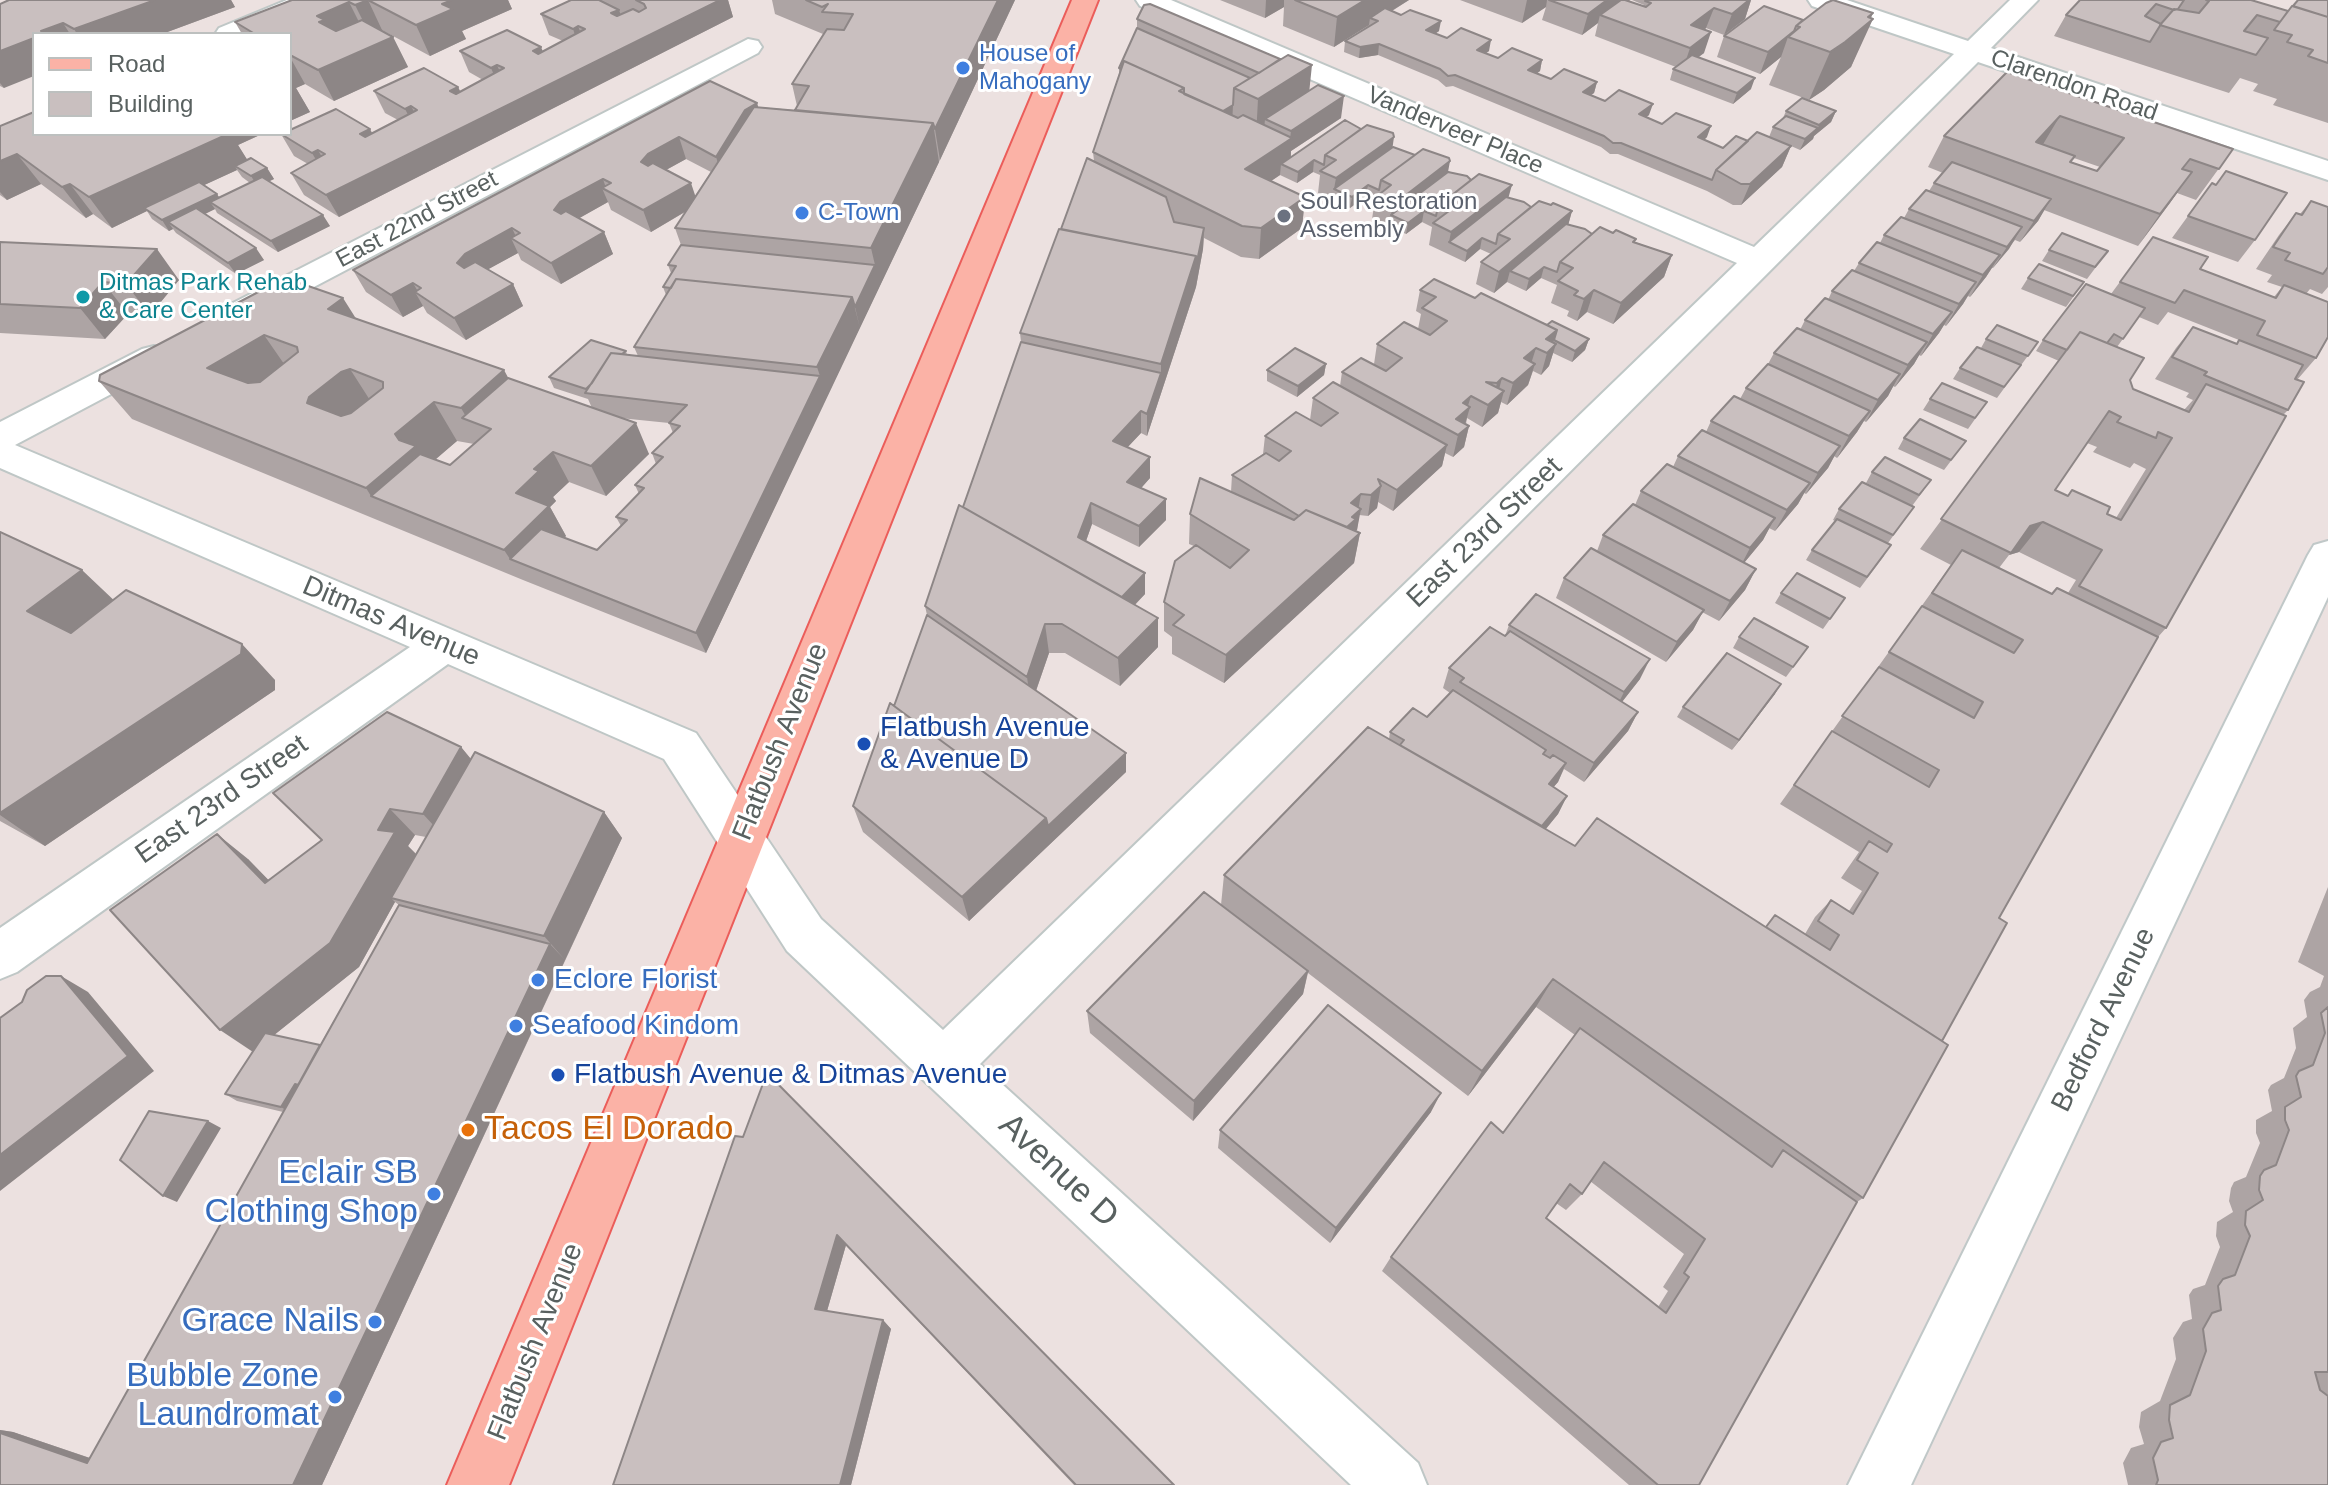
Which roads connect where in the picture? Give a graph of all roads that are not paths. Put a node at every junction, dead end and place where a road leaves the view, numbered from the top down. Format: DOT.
graph roads {
  1 [pos="310,0"];
  2 [pos="1085,0"];
  3 [pos="1149,0"];
  4 [pos="1821,0"];
  5 [pos="2025,0"];
  6 [pos="233,32"];
  7 [pos="748,47"];
  8 [pos="1973,52"];
  9 [pos="2328,171"];
  10 [pos="1761,262"];
  11 [pos="217,324"];
  12 [pos="177,345"];
  13 [pos="0,437"];
  14 [pos="0,453"];
  15 [pos="2328,555"];
  16 [pos="444,645"];
  17 [pos="742,839"];
  18 [pos="0,956"];
  19 [pos="944,1064"];
  20 [pos="478,1485"];
  21 [pos="1396,1485"];
  22 [pos="1879,1485"];
  1 -- 6 [label="street"];
  2 -- 17 [label="main road, Flatbush Avenue"];
  3 -- 10 [label="street, Vanderveer Place"];
  4 -- 8 [label="street, Clarendon Road"];
  5 -- 8 [label="street, East 23rd Street"];
  7 -- 11 [label="street, East 22nd Street"];
  8 -- 9 [label="street, Clarendon Road"];
  8 -- 10 [label="street, East 23rd Street"];
  10 -- 19 [label="street, East 23rd Street"];
  12 -- 13 [label="street"];
  14 -- 16 [label="street, Ditmas Avenue"];
  15 -- 22 [label="street, Bedford Avenue"];
  16 -- 17 [label="street, Ditmas Avenue"];
  16 -- 18 [label="street, East 23rd Street"];
  17 -- 19 [label="street, Avenue D"];
  17 -- 20 [label="main road, Flatbush Avenue"];
  19 -- 21 [label="street, Avenue D"];
}
